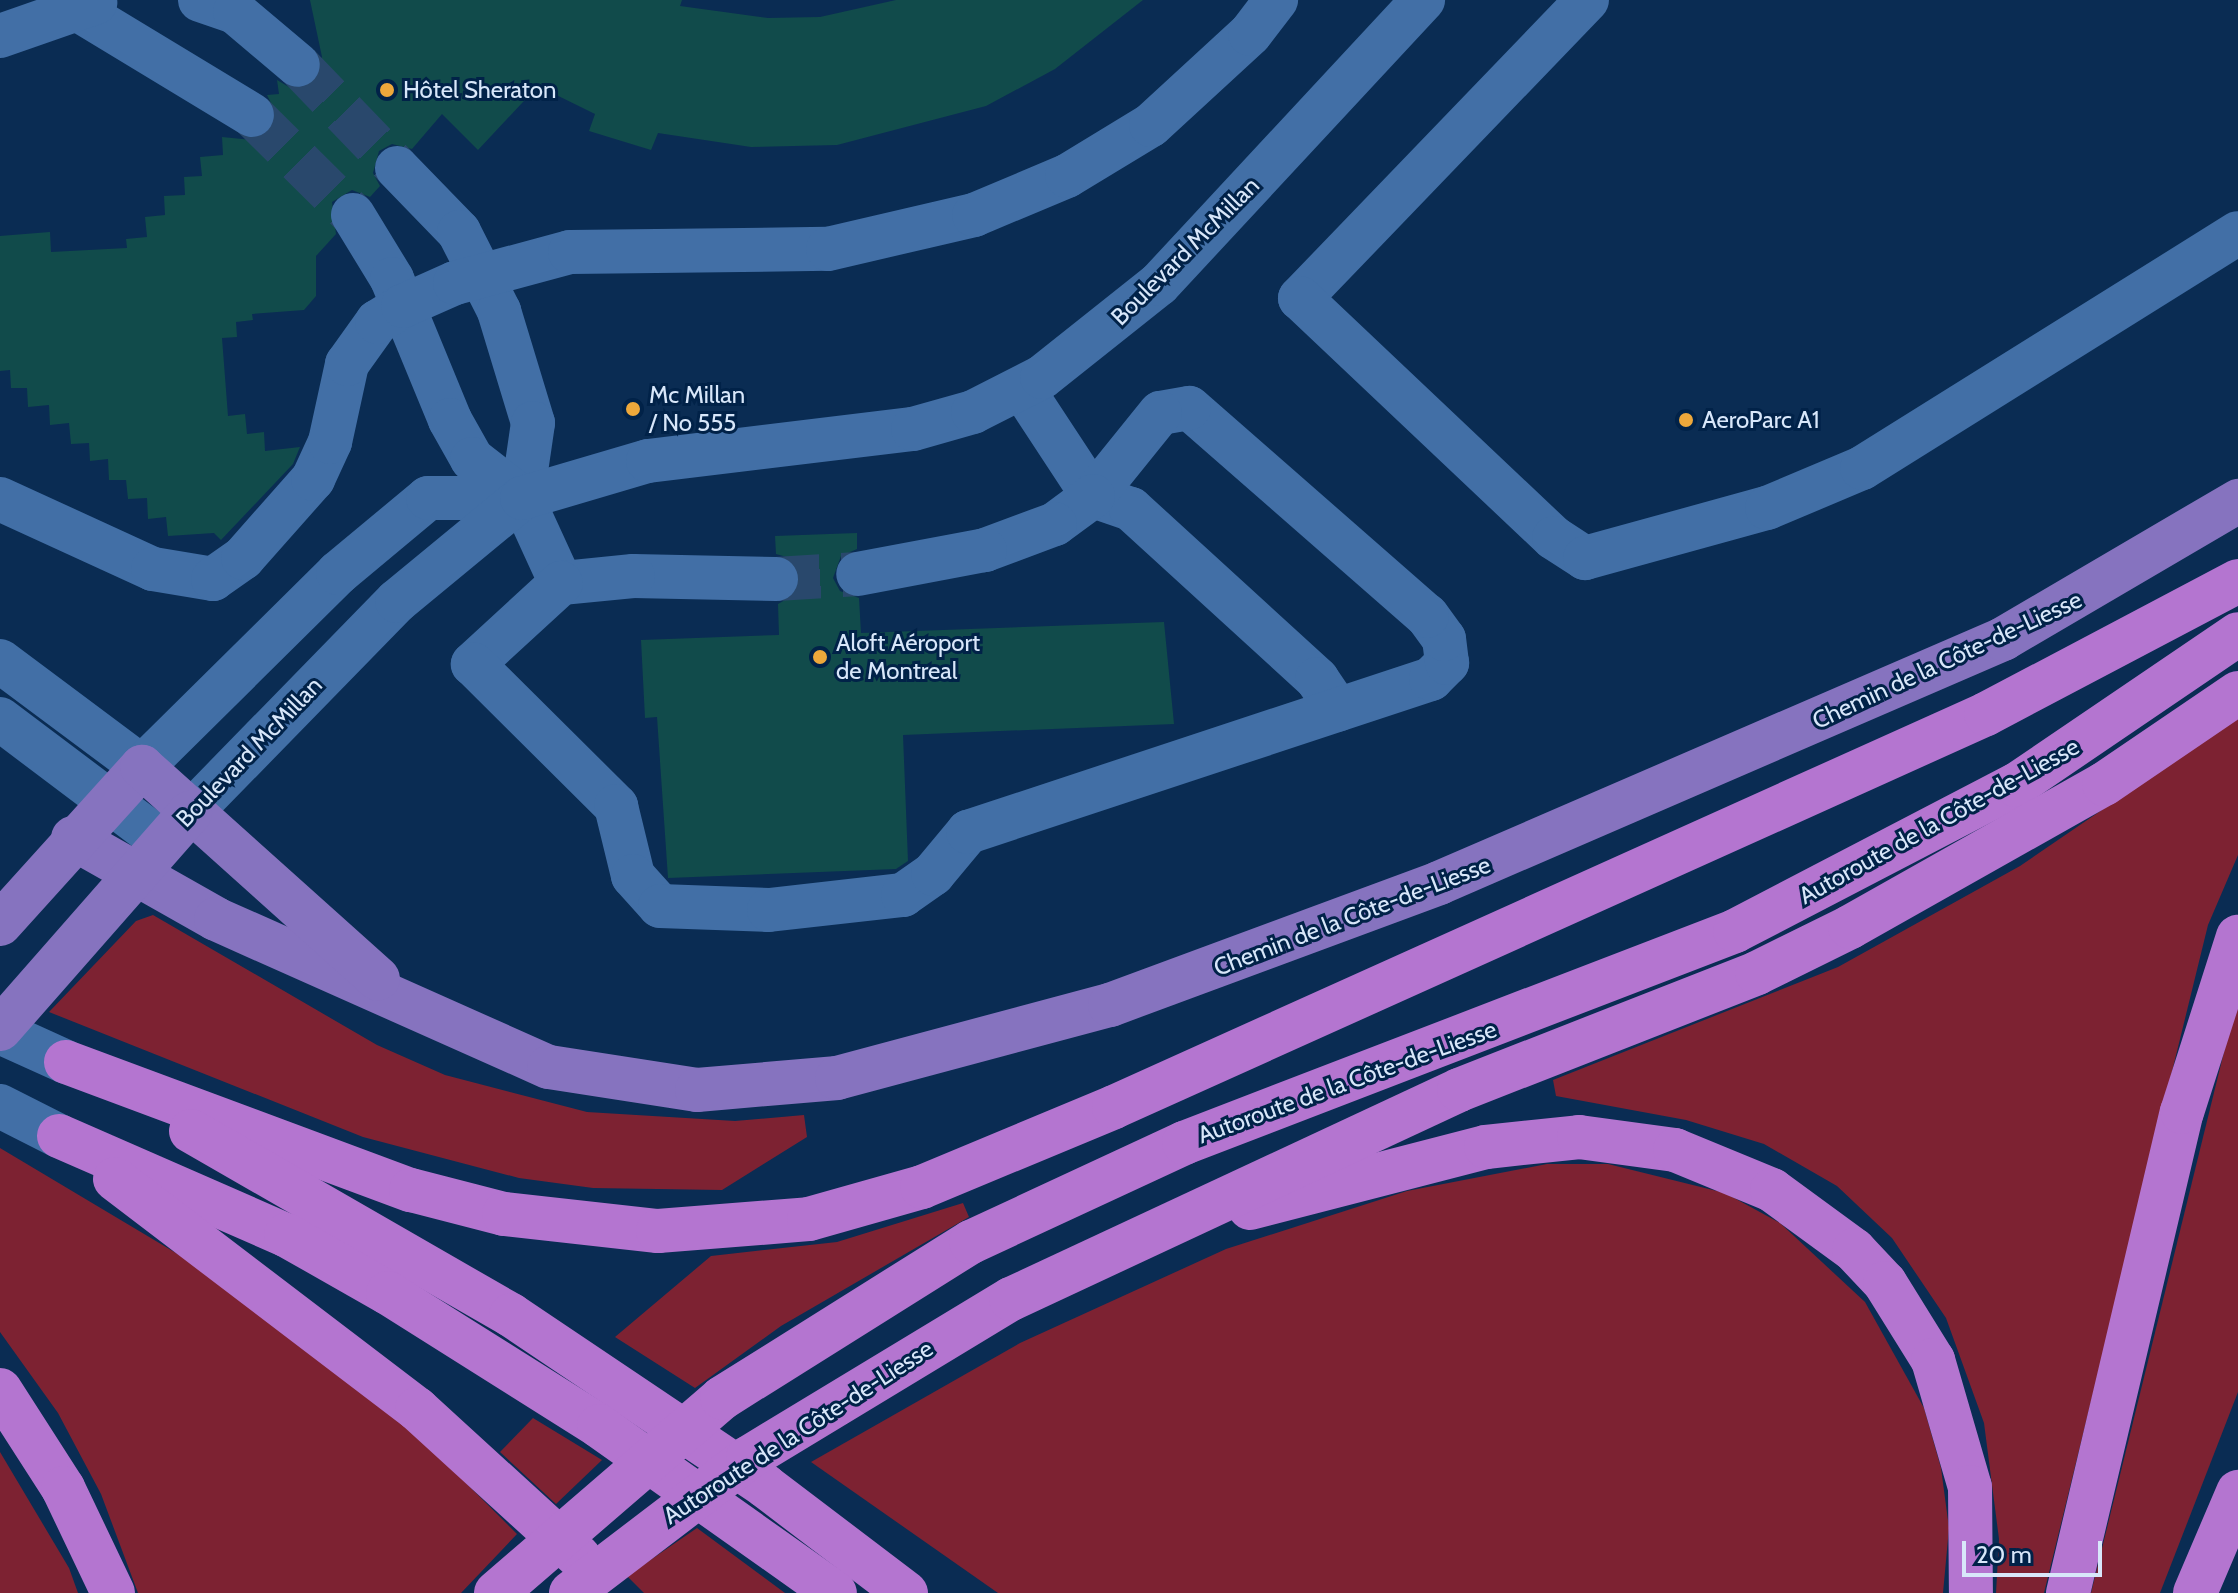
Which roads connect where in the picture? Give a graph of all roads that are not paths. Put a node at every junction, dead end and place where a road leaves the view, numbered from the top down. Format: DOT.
graph roads {
  1 [pos="200,0"];
  2 [pos="1276,0"];
  3 [pos="1423,0"];
  4 [pos="1587,0"];
  5 [pos="46,12"];
  6 [pos="298,65"];
  7 [pos="252,115"];
  8 [pos="397,168"];
  9 [pos="353,215"];
  10 [pos="2238,233"];
  11 [pos="500,270"];
  12 [pos="403,306"];
  13 [pos="1022,388"];
  14 [pos="1093,496"];
  15 [pos="522,498"];
  16 [pos="0,499"];
  17 [pos="2238,501"];
  18 [pos="858,574"];
  19 [pos="776,579"];
  20 [pos="2238,581"];
  21 [pos="561,583"];
  22 [pos="2238,634"];
  23 [pos="0,661"];
  24 [pos="2238,693"];
  25 [pos="1338,710"];
  26 [pos="0,719"];
  27 [pos="142,767"];
  28 [pos="109,800"];
  29 [pos="176,827"];
  30 [pos="73,838"];
  31 [pos="134,873"];
  32 [pos="0,924"];
  33 [pos="2238,937"];
  34 [pos="413,1009"];
  35 [pos="0,1031"];
  36 [pos="66,1062"];
  37 [pos="9,1110"];
  38 [pos="59,1136"];
  39 [pos="1139,1237"];
  40 [pos="0,1390"];
  41 [pos="2238,1492"];
  42 [pos="113,1593"];
  43 [pos="496,1593"];
  44 [pos="571,1593"];
  45 [pos="615,1593"];
  46 [pos="835,1593"];
  47 [pos="906,1593"];
  48 [pos="1971,1593"];
  49 [pos="2068,1593"];
  50 [pos="2195,1593"];
  1 -- 6 [label="street"];
  2 -- 11 [label="street"];
  3 -- 13 [label="street, Boulevard McMillan"];
  4 -- 10 [label="street"];
  5 -- 7 [label="street"];
  8 -- 11 [label="street"];
  9 -- 12 [label="street"];
  11 -- 12 [label="street"];
  11 -- 15 [label="street"];
  12 -- 15 [label="street"];
  12 -- 16 [label="street"];
  13 -- 14 [label="street"];
  13 -- 15 [label="street, Boulevard McMillan"];
  14 -- 18 [label="street"];
  14 -- 25 [label="street"];
  14 -- 25 [label="street"];
  15 -- 21 [label="street"];
  15 -- 27 [label="street, Boulevard McMillan"];
  15 -- 29 [label="street, Boulevard McMillan"];
  17 -- 34 [label="main road, Chemin de la Côte-de-Liesse"];
  19 -- 21 [label="street"];
  20 -- 36 [label="highway"];
  21 -- 25 [label="street"];
  22 -- 43 [label="highway, Autoroute de la Côte-de-Liesse"];
  23 -- 27 [label="street"];
  24 -- 39 [label="highway, Autoroute de la Côte-de-Liesse"];
  26 -- 28 [label="street"];
  27 -- 28 [label="main road, Boulevard McMillan"];
  27 -- 29 [label="main road, Chemin de la Côte-de-Liesse"];
  28 -- 29 [label="street"];
  28 -- 30 [label="main road, Boulevard McMillan"];
  29 -- 31 [label="main road, Boulevard McMillan"];
  29 -- 34 [label="main road, Chemin de la Côte-de-Liesse"];
  30 -- 31 [label="main road, Chemin de la Côte-de-Liesse"];
  30 -- 32 [label="main road, Boulevard McMillan"];
  31 -- 34 [label="main road, Chemin de la Côte-de-Liesse"];
  31 -- 35 [label="main road, Boulevard McMillan"];
  33 -- 49 [label="highway"];
  35 -- 36 [label="street"];
  36 -- 47 [label="highway"];
  37 -- 38 [label="street"];
  38 -- 45 [label="highway"];
  38 -- 46 [label="highway"];
  39 -- 44 [label="highway, Autoroute de la Côte-de-Liesse"];
  39 -- 48 [label="highway"];
  40 -- 42 [label="highway"];
  41 -- 50 [label="highway"];
}
